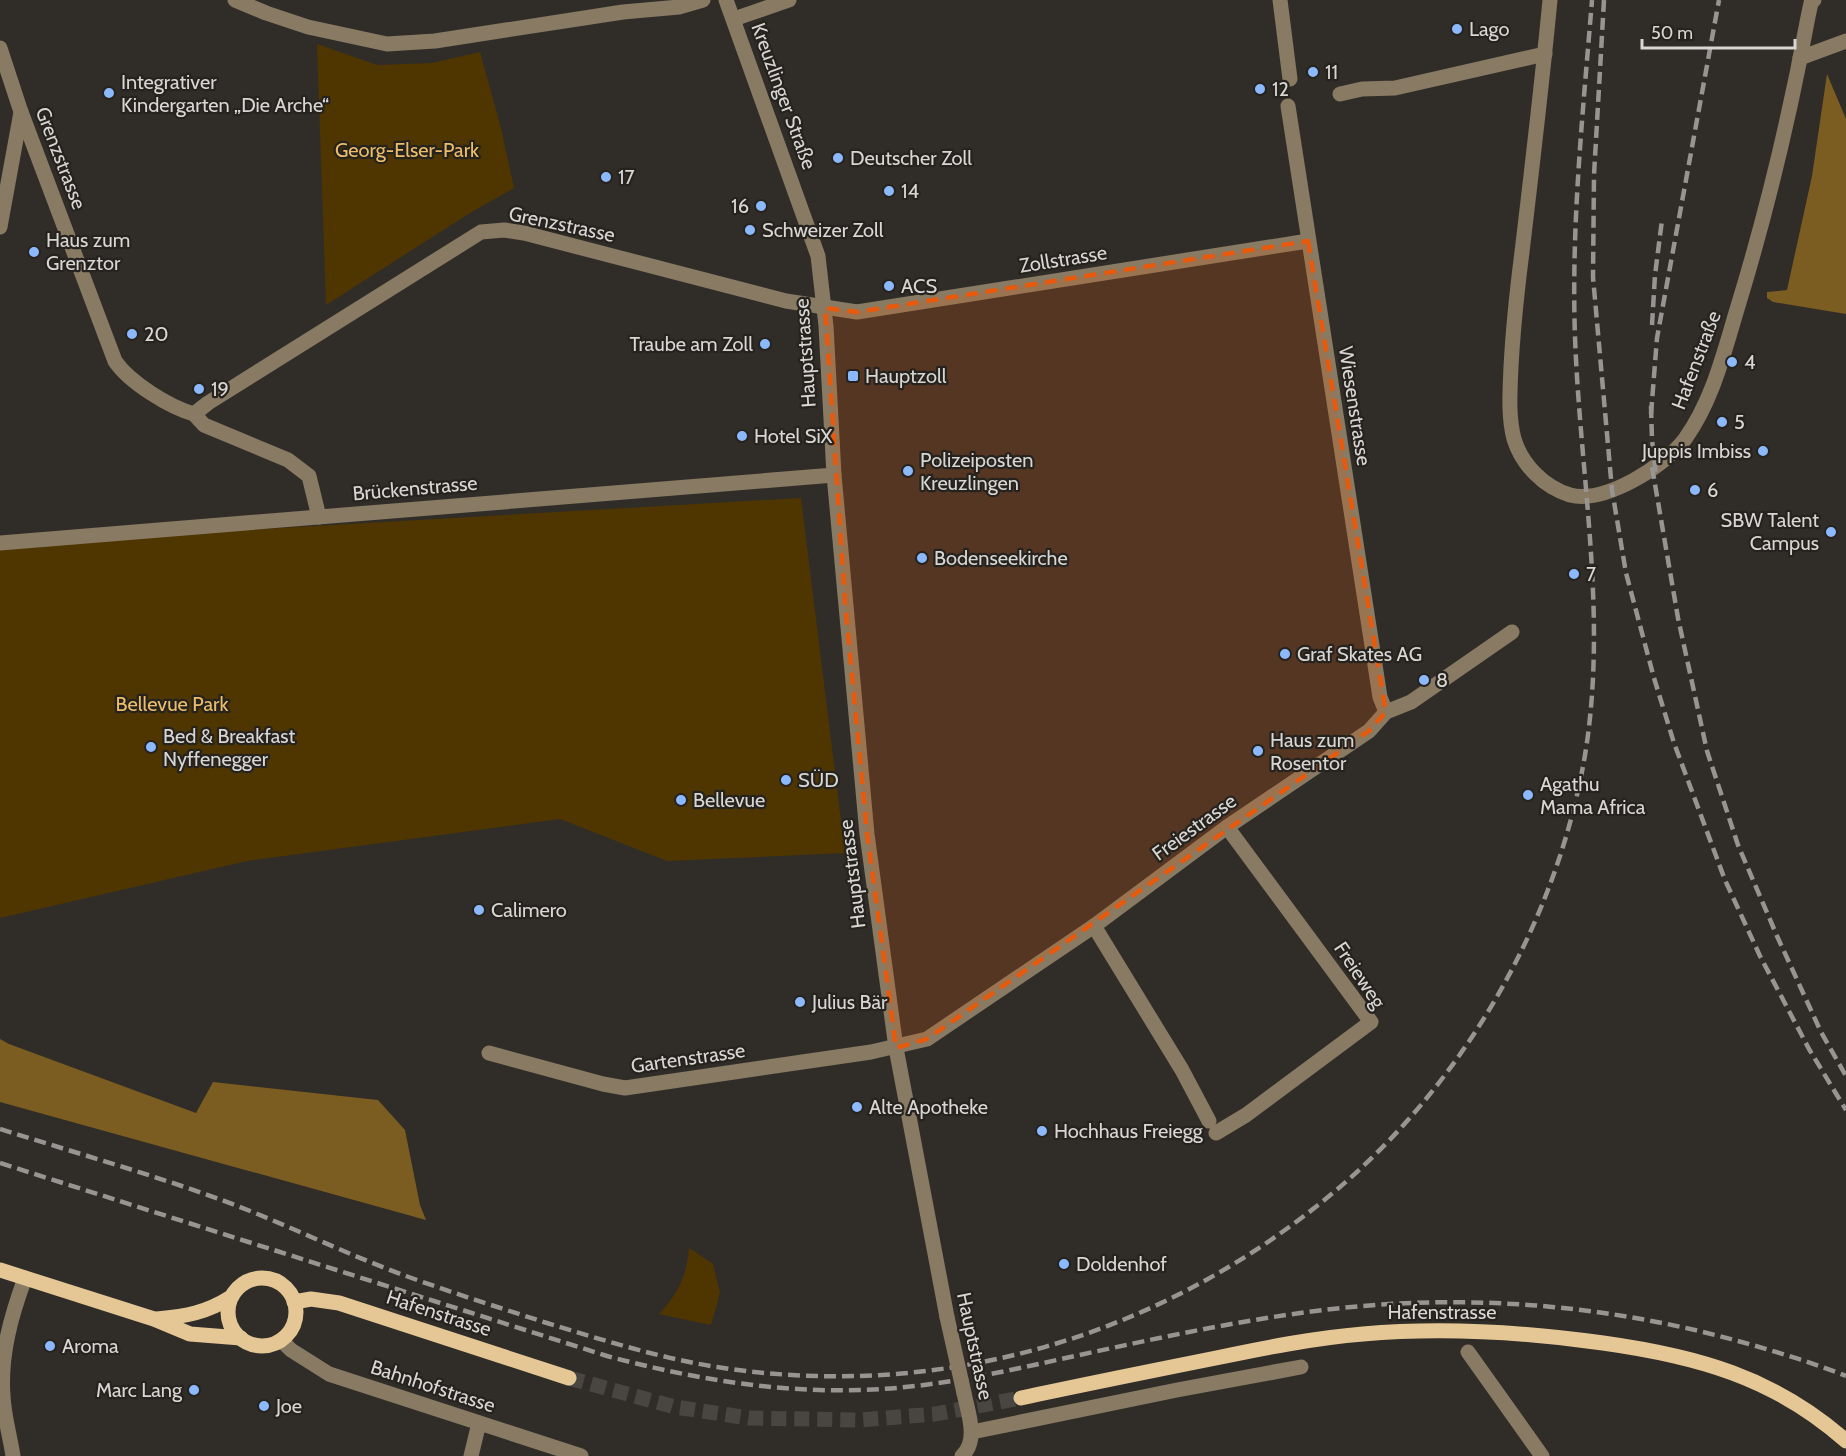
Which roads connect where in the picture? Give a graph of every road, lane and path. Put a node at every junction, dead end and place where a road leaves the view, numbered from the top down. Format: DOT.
graph roads {
  1 [pos="235,0"];
  2 [pos="703,0"];
  3 [pos="726,0"];
  4 [pos="789,0"];
  5 [pos="1280,0"];
  6 [pos="1550,0"];
  7 [pos="1814,0"];
  8 [pos="734,19"];
  9 [pos="1846,41"];
  10 [pos="0,48"];
  11 [pos="1545,54"];
  12 [pos="1800,58"];
  13 [pos="1290,80"];
  14 [pos="1340,94"];
  15 [pos="1288,106"];
  16 [pos="21,112"];
  17 [pos="801,206"];
  18 [pos="0,227"];
  19 [pos="1308,241"];
  20 [pos="825,308"];
  21 [pos="194,414"];
  22 [pos="834,475"];
  23 [pos="319,517"];
  24 [pos="0,543"];
  25 [pos="1512,632"];
  26 [pos="1386,712"];
  27 [pos="1227,827"];
  28 [pos="1094,926"];
  29 [pos="896,1048"];
  30 [pos="489,1053"];
  31 [pos="0,1270"];
  32 [pos="25,1278"];
  33 [pos="231,1298"];
  34 [pos="294,1302"];
  35 [pos="154,1319"];
  36 [pos="241,1338"];
  37 [pos="281,1340"];
  38 [pos="1468,1352"];
  39 [pos="1301,1367"];
  40 [pos="569,1378"];
  41 [pos="1021,1398"];
  42 [pos="479,1423"];
  43 [pos="972,1432"];
  44 [pos="1846,1441"];
  45 [pos="968,1454"];
  46 [pos="13,1456"];
  47 [pos="471,1456"];
  48 [pos="581,1456"];
  49 [pos="1542,1456"];
  1 -- 2 [label="street"];
  3 -- 8 [label="street, Kreuzlinger Straße"];
  4 -- 8 [label="street"];
  5 -- 13 [label="street"];
  6 -- 11 [label="street, Hafenstraße"];
  7 -- 12 [label="street, Hafenstraße"];
  8 -- 17 [label="street, Kreuzlinger Straße"];
  9 -- 12 [label="street"];
  10 -- 16 [label="street, Grenzstrasse"];
  11 -- 12 [label="street, Hafenstraße"];
  11 -- 14 [label="street"];
  15 -- 19 [label="street, Wiesenstrasse"];
  16 -- 18 [label="street"];
  16 -- 21 [label="street, Grenzstrasse"];
  17 -- 20 [label="street, Hauptstrasse"];
  19 -- 20 [label="street, Zollstrasse"];
  19 -- 26 [label="street, Wiesenstrasse"];
  20 -- 21 [label="street, Grenzstrasse"];
  20 -- 22 [label="street, Hauptstrasse"];
  21 -- 23 [label="street, Grenzstrasse"];
  22 -- 23 [label="street, Brückenstrasse"];
  22 -- 29 [label="street, Hauptstrasse"];
  23 -- 24 [label="street, Brückenstrasse"];
  25 -- 26 [label="street, Freiestrasse"];
  26 -- 27 [label="street, Freiestrasse"];
  27 -- 28 [label="street, Freiestrasse"];
  27 -- 28 [label="street, Freieweg"];
  28 -- 29 [label="street, Freiestrasse"];
  29 -- 30 [label="street, Gartenstrasse"];
  29 -- 43 [label="street, Hauptstrasse, bridge"];
  31 -- 32 [label="main road"];
  32 -- 35 [label="main road"];
  32 -- 46 [label="street"];
  33 -- 34 [label="main road"];
  33 -- 35 [label="main road"];
  33 -- 36 [label="main road"];
  34 -- 37 [label="main road"];
  34 -- 40 [label="main road, Hafenstrasse"];
  35 -- 36 [label="main road"];
  36 -- 37 [label="main road"];
  37 -- 42 [label="street, Bahnhofstrasse"];
  38 -- 49 [label="street"];
  39 -- 43 [label="street"];
  41 -- 44 [label="main road, Hafenstrasse"];
  42 -- 47 [label="street"];
  42 -- 48 [label="street, Bahnhofstrasse"];
  43 -- 45 [label="street, Hauptstrasse"];
}
